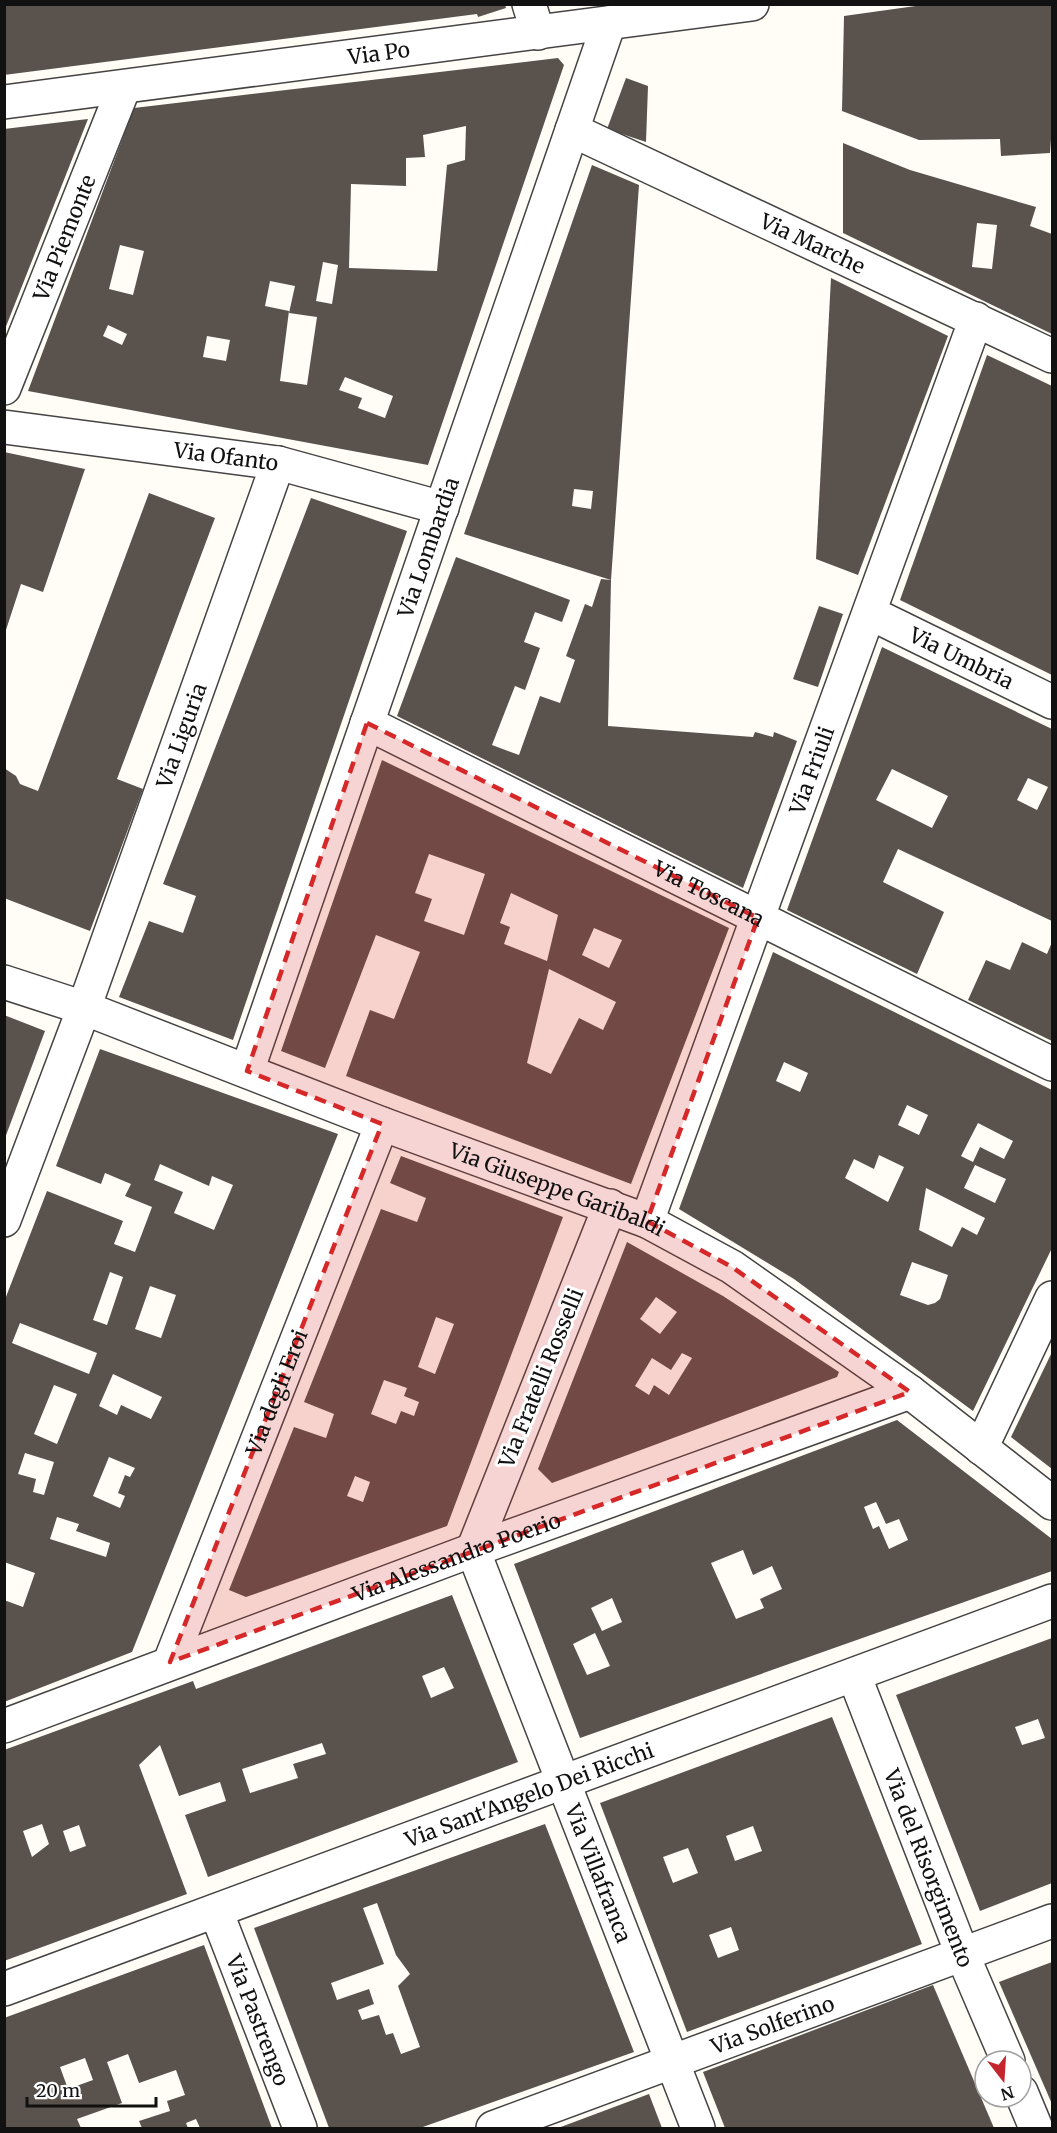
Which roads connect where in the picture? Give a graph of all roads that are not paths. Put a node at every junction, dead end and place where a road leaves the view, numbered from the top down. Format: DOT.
graph roads {
  1 [pos="752,4"];
  2 [pos="533,19"];
  3 [pos="609,23"];
  4 [pos="124,87"];
  5 [pos="4,102"];
  6 [pos="572,130"];
  7 [pos="976,319"];
  8 [pos="1053,356"];
  9 [pos="4,388"];
  10 [pos="4,427"];
  11 [pos="278,463"];
  12 [pos="442,508"];
  13 [pos="870,613"];
  14 [pos="1053,702"];
  15 [pos="367,723"];
  16 [pos="758,918"];
  17 [pos="4,982"];
  18 [pos="84,1008"];
  19 [pos="1053,1064"];
  20 [pos="247,1071"];
  21 [pos="382,1124"];
  22 [pos="610,1206"];
  23 [pos="4,1220"];
  24 [pos="647,1221"];
  25 [pos="1053,1298"];
  26 [pos="910,1392"];
  27 [pos="981,1448"];
  28 [pos="1053,1503"];
  29 [pos="472,1550"];
  30 [pos="1053,1601"];
  31 [pos="170,1662"];
  32 [pos="854,1675"];
  33 [pos="4,1726"];
  34 [pos="563,1782"];
  35 [pos="216,1911"];
  36 [pos="1053,1921"];
  37 [pos="963,1956"];
  38 [pos="4,1989"];
  39 [pos="1003,2049"];
  40 [pos="673,2061"];
  41 [pos="1028,2109"];
  42 [pos="300,2128"];
  43 [pos="493,2128"];
  44 [pos="698,2128"];
  45 [pos="1036,2128"];
  1 -- 3 [label="street, Via Po"];
  2 -- 3 [label="street, Via Po"];
  2 -- 4 [label="street, Via Po"];
  3 -- 6 [label="street, Via Lombardia"];
  4 -- 5 [label="street, Via Po"];
  4 -- 9 [label="street, Via Piemonte"];
  6 -- 7 [label="street, Via Marche"];
  6 -- 12 [label="street, Via Lombardia"];
  7 -- 8 [label="street, Via Marche"];
  7 -- 13 [label="street, Via Friuli"];
  10 -- 11 [label="street, Via Ofanto"];
  11 -- 12 [label="street, Via Ofanto"];
  11 -- 18 [label="street, Via Liguria"];
  12 -- 15 [label="street, Via Lombardia"];
  13 -- 14 [label="street, Via Umbria"];
  13 -- 16 [label="street, Via Friuli"];
  15 -- 16 [label="street, Via Toscana"];
  15 -- 20 [label="street, Via Lombardia"];
  16 -- 19 [label="street, Via Toscana"];
  16 -- 24 [label="street, Via Friuli"];
  17 -- 18 [label="street, Via Giuseppe Garibaldi"];
  18 -- 20 [label="street, Via Giuseppe Garibaldi"];
  18 -- 23 [label="street, Via Liguria"];
  20 -- 21 [label="street, Via Giuseppe Garibaldi"];
  21 -- 22 [label="street, Via Giuseppe Garibaldi"];
  21 -- 31 [label="street, Via degli Eroi"];
  22 -- 24 [label="street, Via Giuseppe Garibaldi"];
  22 -- 29 [label="street, Via Fratelli Rosselli"];
  24 -- 26 [label="street, Via Giuseppe Garibaldi"];
  25 -- 27 [label="street"];
  26 -- 27 [label="street, Via Giuseppe Garibaldi"];
  26 -- 29 [label="street, Via Alessandro Poerio"];
  27 -- 28 [label="street, Via Giuseppe Garibaldi"];
  29 -- 31 [label="street, Via Alessandro Poerio"];
  29 -- 34 [label="street, Via Villafranca"];
  30 -- 32 [label="street, Via Sant'Angelo Dei Ricchi"];
  31 -- 33 [label="street, Via Alessandro Poerio"];
  32 -- 34 [label="street, Via Sant'Angelo Dei Ricchi"];
  32 -- 37 [label="street, Via del Risorgimento"];
  34 -- 35 [label="street, Via Sant'Angelo Dei Ricchi"];
  34 -- 40 [label="street, Via Villafranca"];
  35 -- 38 [label="street, Via Sant'Angelo Dei Ricchi"];
  35 -- 42 [label="street, Via Pastrengo"];
  36 -- 37 [label="street, Via Solferino"];
  37 -- 39 [label="street, Via del Risorgimento"];
  37 -- 40 [label="street, Via Solferino"];
  40 -- 43 [label="street, Via Solferino"];
  40 -- 44 [label="street, Via Villafranca"];
  41 -- 45 [label="street"];
}
